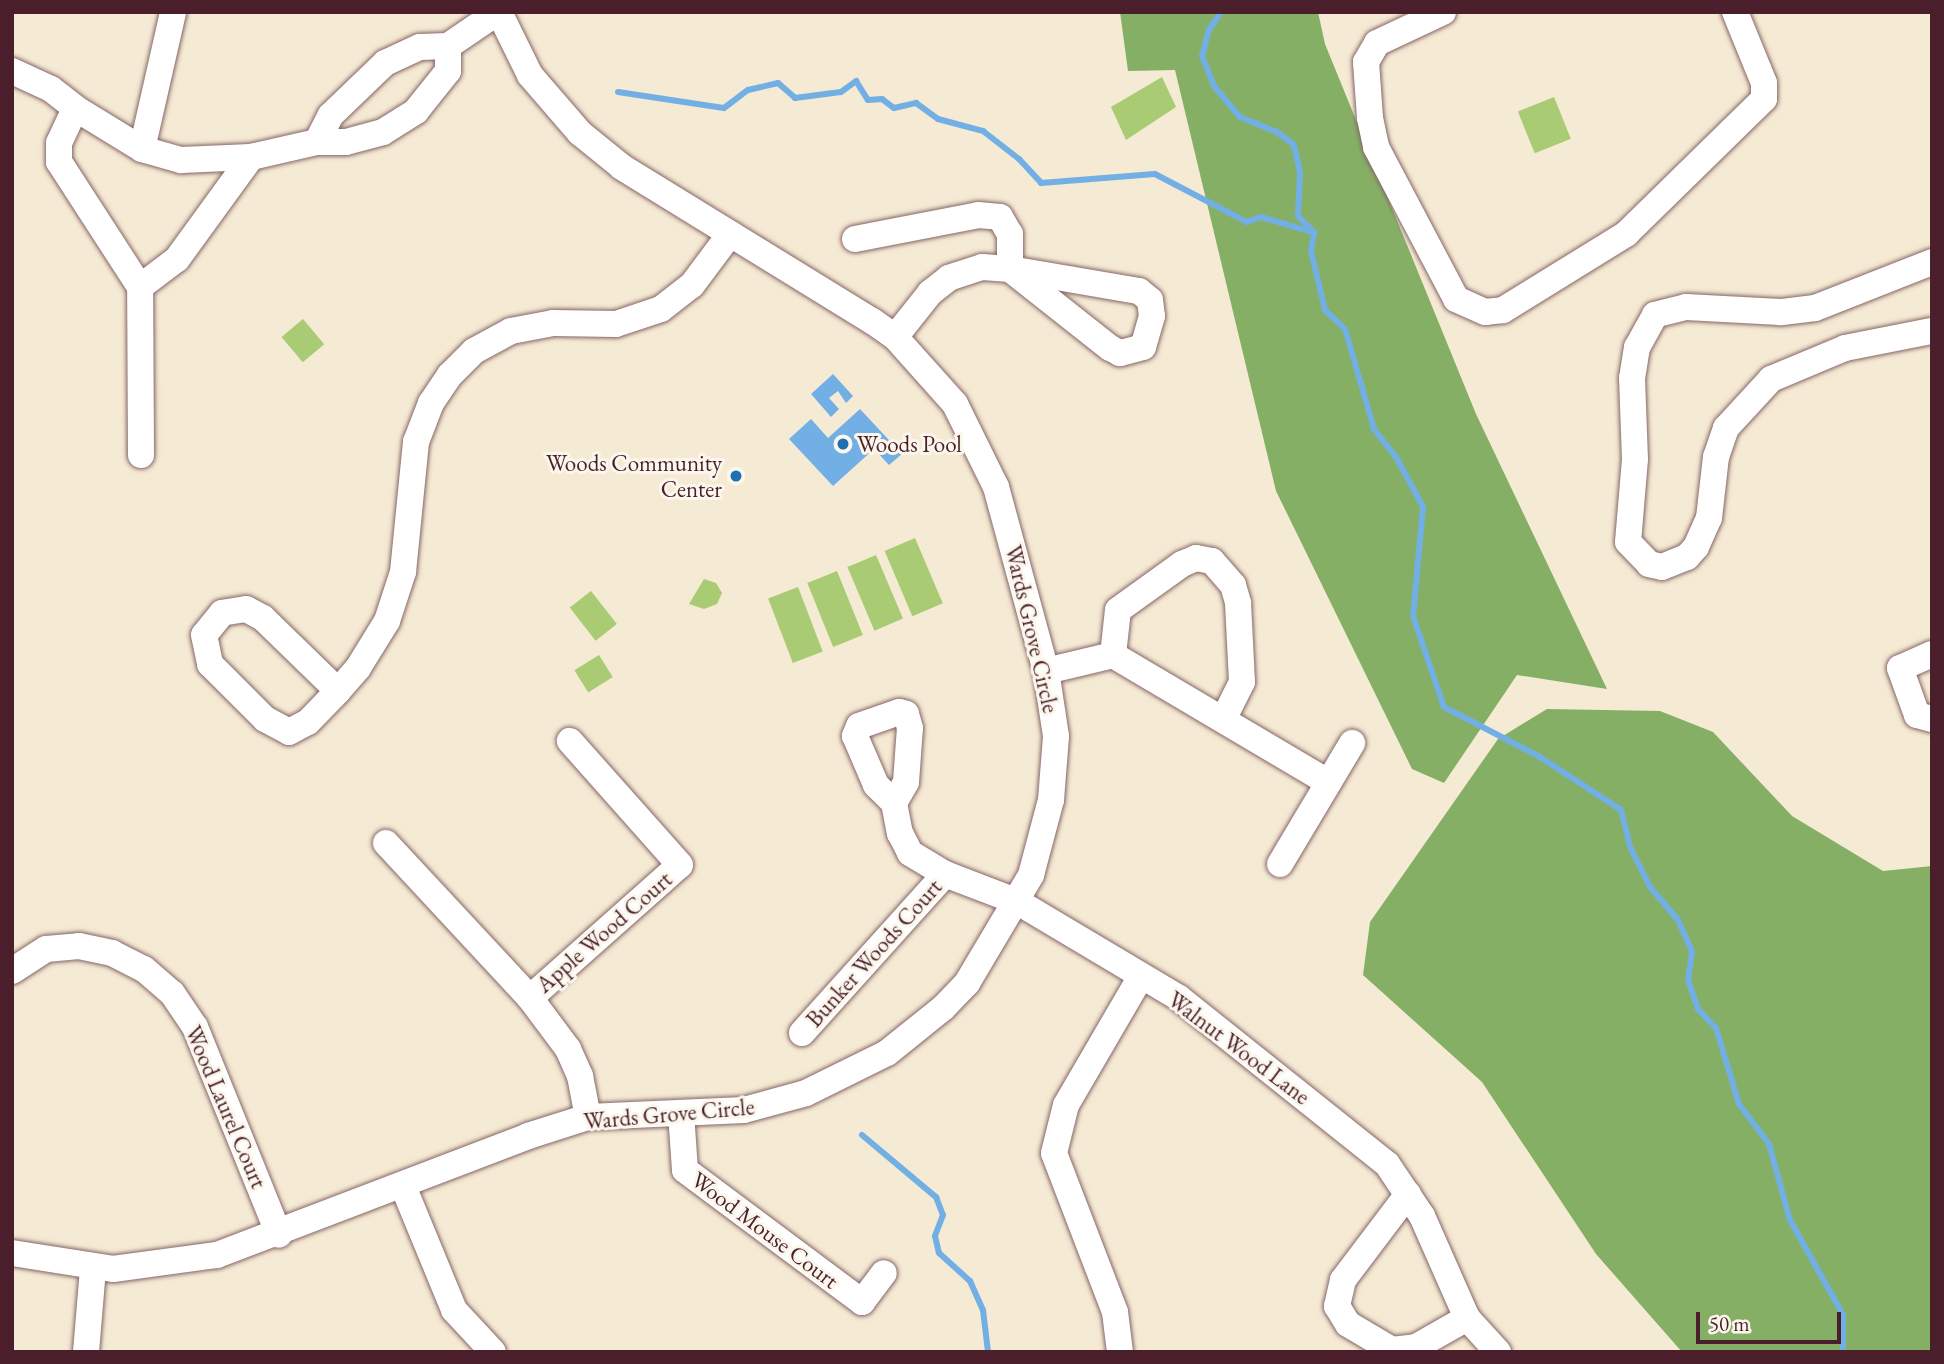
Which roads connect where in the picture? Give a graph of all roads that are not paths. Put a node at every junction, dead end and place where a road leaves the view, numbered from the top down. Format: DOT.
graph roads {
  1 [pos="173,12"];
  2 [pos="499,12"];
  3 [pos="1443,12"];
  4 [pos="1735,12"];
  5 [pos="448,47"];
  6 [pos="12,71"];
  7 [pos="75,108"];
  8 [pos="317,142"];
  9 [pos="142,149"];
  10 [pos="251,157"];
  11 [pos="730,234"];
  12 [pos="855,239"];
  13 [pos="1932,262"];
  14 [pos="1010,269"];
  15 [pos="140,288"];
  16 [pos="1932,331"];
  17 [pos="895,337"];
  18 [pos="141,455"];
  19 [pos="1932,654"];
  20 [pos="1113,655"];
  21 [pos="1046,671"];
  22 [pos="338,691"];
  23 [pos="1224,718"];
  24 [pos="1932,719"];
  25 [pos="570,741"];
  26 [pos="1352,743"];
  27 [pos="1328,782"];
  28 [pos="894,803"];
  29 [pos="386,843"];
  30 [pos="1280,864"];
  31 [pos="945,874"];
  32 [pos="1018,902"];
  33 [pos="12,971"];
  34 [pos="1140,978"];
  35 [pos="530,998"];
  36 [pos="802,1033"];
  37 [pos="681,1113"];
  38 [pos="588,1117"];
  39 [pos="403,1186"];
  40 [pos="1408,1194"];
  41 [pos="279,1235"];
  42 [pos="12,1253"];
  43 [pos="93,1268"];
  44 [pos="884,1273"];
  45 [pos="1467,1318"];
  46 [pos="86,1352"];
  47 [pos="493,1352"];
  48 [pos="1119,1352"];
  49 [pos="1498,1352"];
  1 -- 9 [label="street"];
  2 -- 5 [label="street"];
  2 -- 11 [label="street, Wards Grove Circle"];
  3 -- 4 [label="street"];
  5 -- 8 [label="street"];
  5 -- 8 [label="street"];
  6 -- 7 [label="street"];
  7 -- 9 [label="street"];
  7 -- 15 [label="street"];
  8 -- 10 [label="street"];
  9 -- 10 [label="street"];
  10 -- 15 [label="street"];
  11 -- 17 [label="street, Wards Grove Circle"];
  11 -- 22 [label="street"];
  12 -- 14 [label="street"];
  13 -- 16 [label="street"];
  14 -- 14 [label="street"];
  14 -- 17 [label="street"];
  15 -- 18 [label="street"];
  17 -- 21 [label="street, Wards Grove Circle"];
  19 -- 24 [label="street"];
  20 -- 21 [label="street"];
  20 -- 23 [label="street"];
  20 -- 23 [label="street"];
  21 -- 32 [label="street, Wards Grove Circle"];
  22 -- 22 [label="street"];
  23 -- 27 [label="street"];
  25 -- 35 [label="street, Apple Wood Court"];
  26 -- 27 [label="street"];
  27 -- 30 [label="street"];
  28 -- 31 [label="street, Walnut Wood Lane"];
  29 -- 35 [label="street"];
  31 -- 32 [label="street, Walnut Wood Lane"];
  31 -- 36 [label="street, Bunker Woods Court"];
  32 -- 34 [label="street, Walnut Wood Lane"];
  32 -- 37 [label="street, Wards Grove Circle"];
  33 -- 41 [label="street, Wood Laurel Court"];
  34 -- 40 [label="street, Walnut Wood Lane"];
  34 -- 48 [label="street"];
  35 -- 38 [label="street"];
  37 -- 38 [label="street, Wards Grove Circle"];
  37 -- 44 [label="street, Wood Mouse Court"];
  38 -- 39 [label="street, Wards Grove Circle"];
  39 -- 41 [label="street, Wards Grove Circle"];
  39 -- 47 [label="street"];
  40 -- 45 [label="street, Walnut Wood Lane"];
  40 -- 45 [label="street"];
  41 -- 43 [label="street, Wards Grove Circle"];
  42 -- 43 [label="street, Wards Grove Circle"];
  43 -- 46 [label="street"];
  45 -- 49 [label="street, Walnut Wood Lane"];
}
